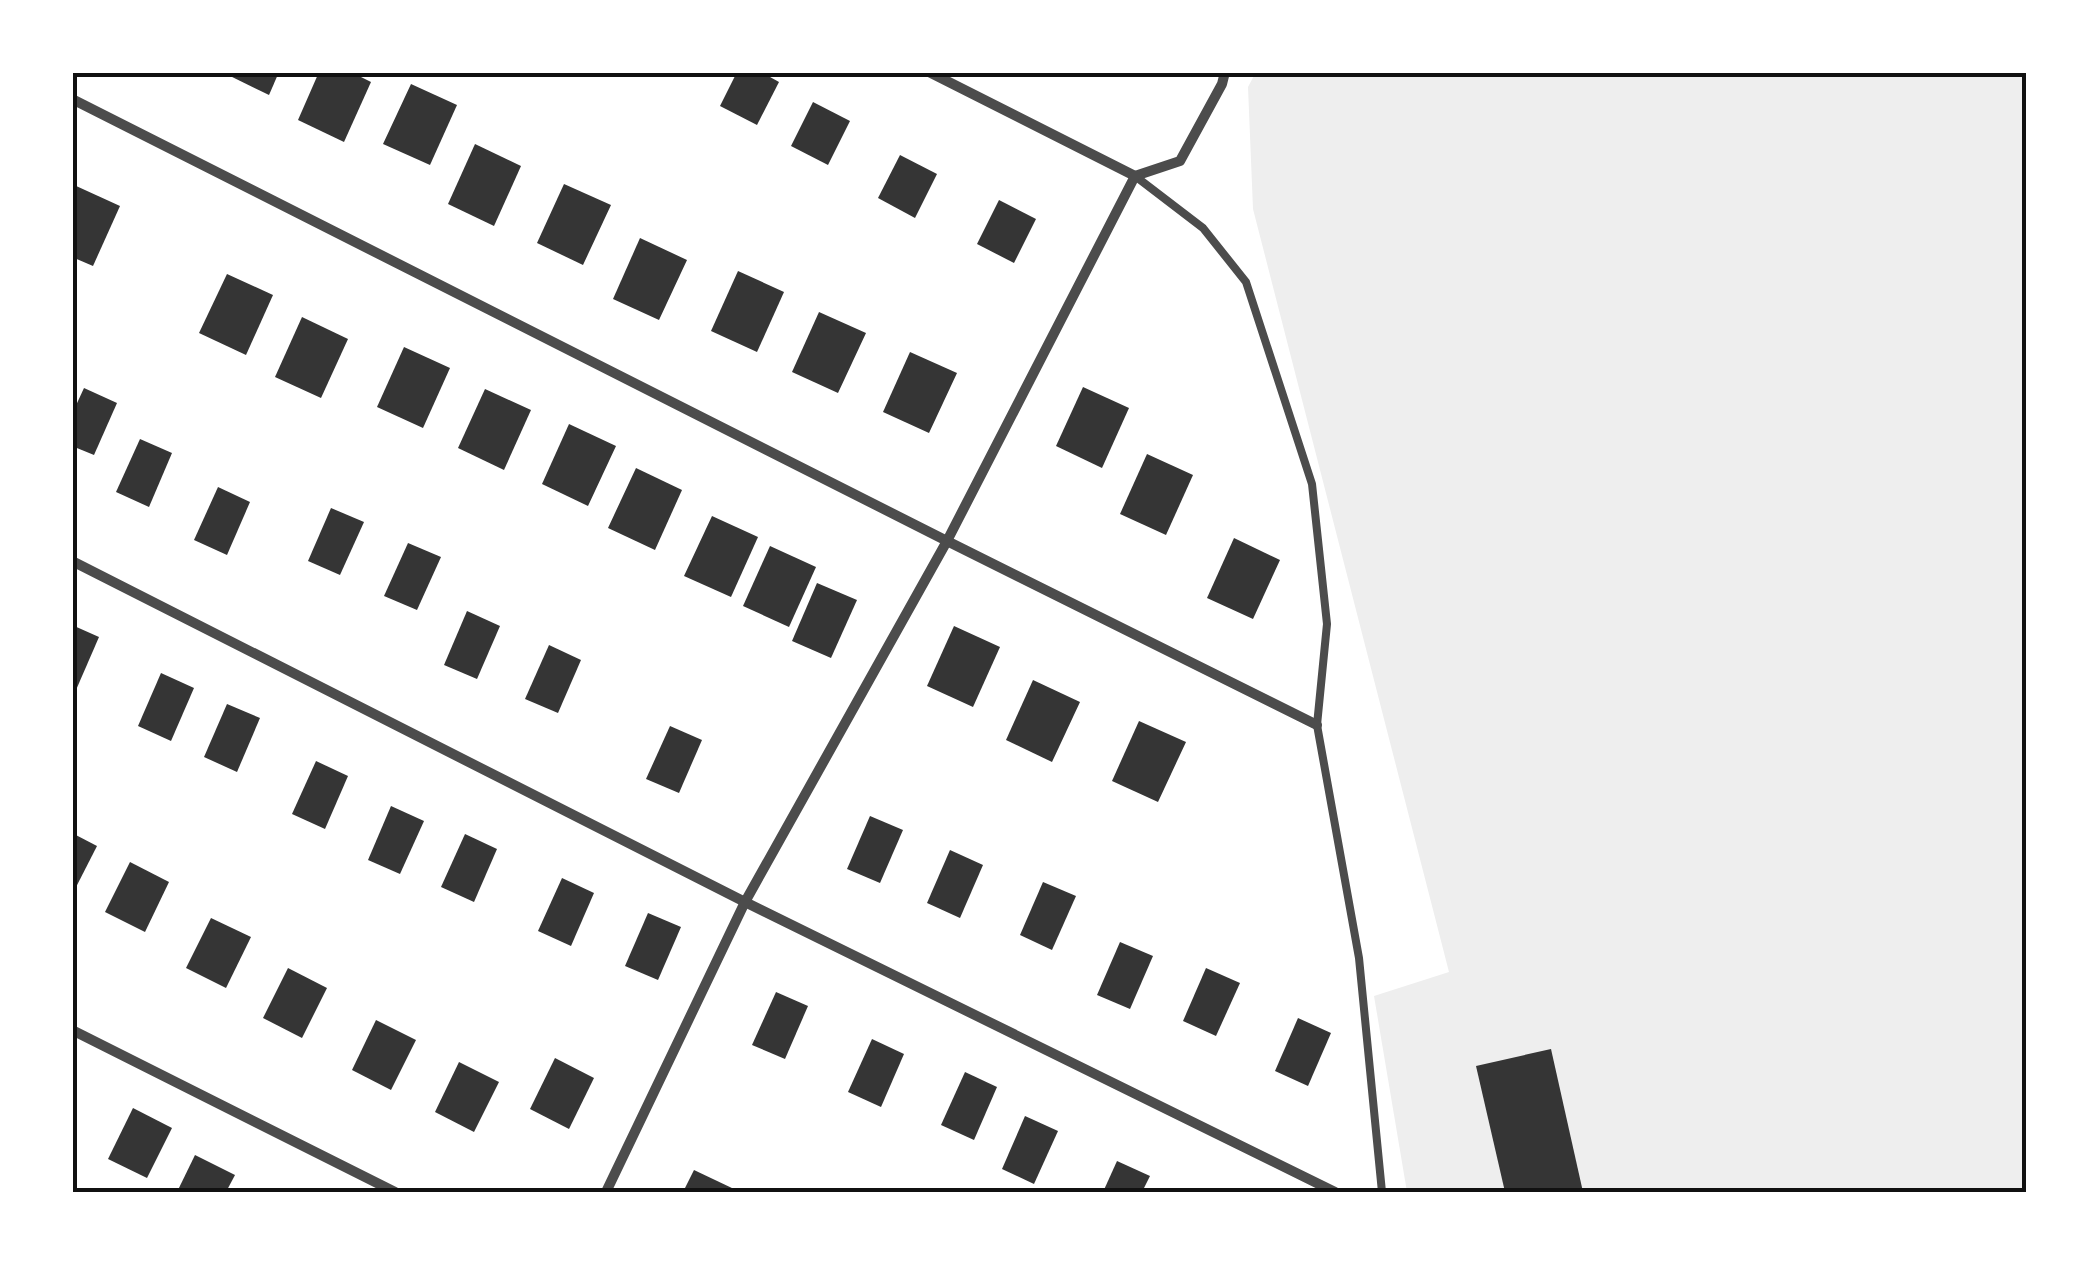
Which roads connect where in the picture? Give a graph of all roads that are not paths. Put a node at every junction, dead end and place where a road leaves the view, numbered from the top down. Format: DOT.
graph roads {
  1 [pos="929,72"];
  2 [pos="1225,72"];
  3 [pos="72,100"];
  4 [pos="1136,176"];
  5 [pos="946,541"];
  6 [pos="72,561"];
  7 [pos="1317,725"];
  8 [pos="745,902"];
  9 [pos="72,1030"];
  10 [pos="395,1192"];
  11 [pos="606,1192"];
  12 [pos="1335,1192"];
  13 [pos="1382,1192"];
  1 -- 4 [label="street"];
  2 -- 4 [label="street"];
  3 -- 5 [label="street"];
  4 -- 5 [label="street"];
  4 -- 7 [label="lane"];
  5 -- 7 [label="street"];
  5 -- 8 [label="street"];
  6 -- 8 [label="street"];
  7 -- 13 [label="lane"];
  8 -- 11 [label="street"];
  8 -- 12 [label="street"];
  9 -- 10 [label="street"];
}
